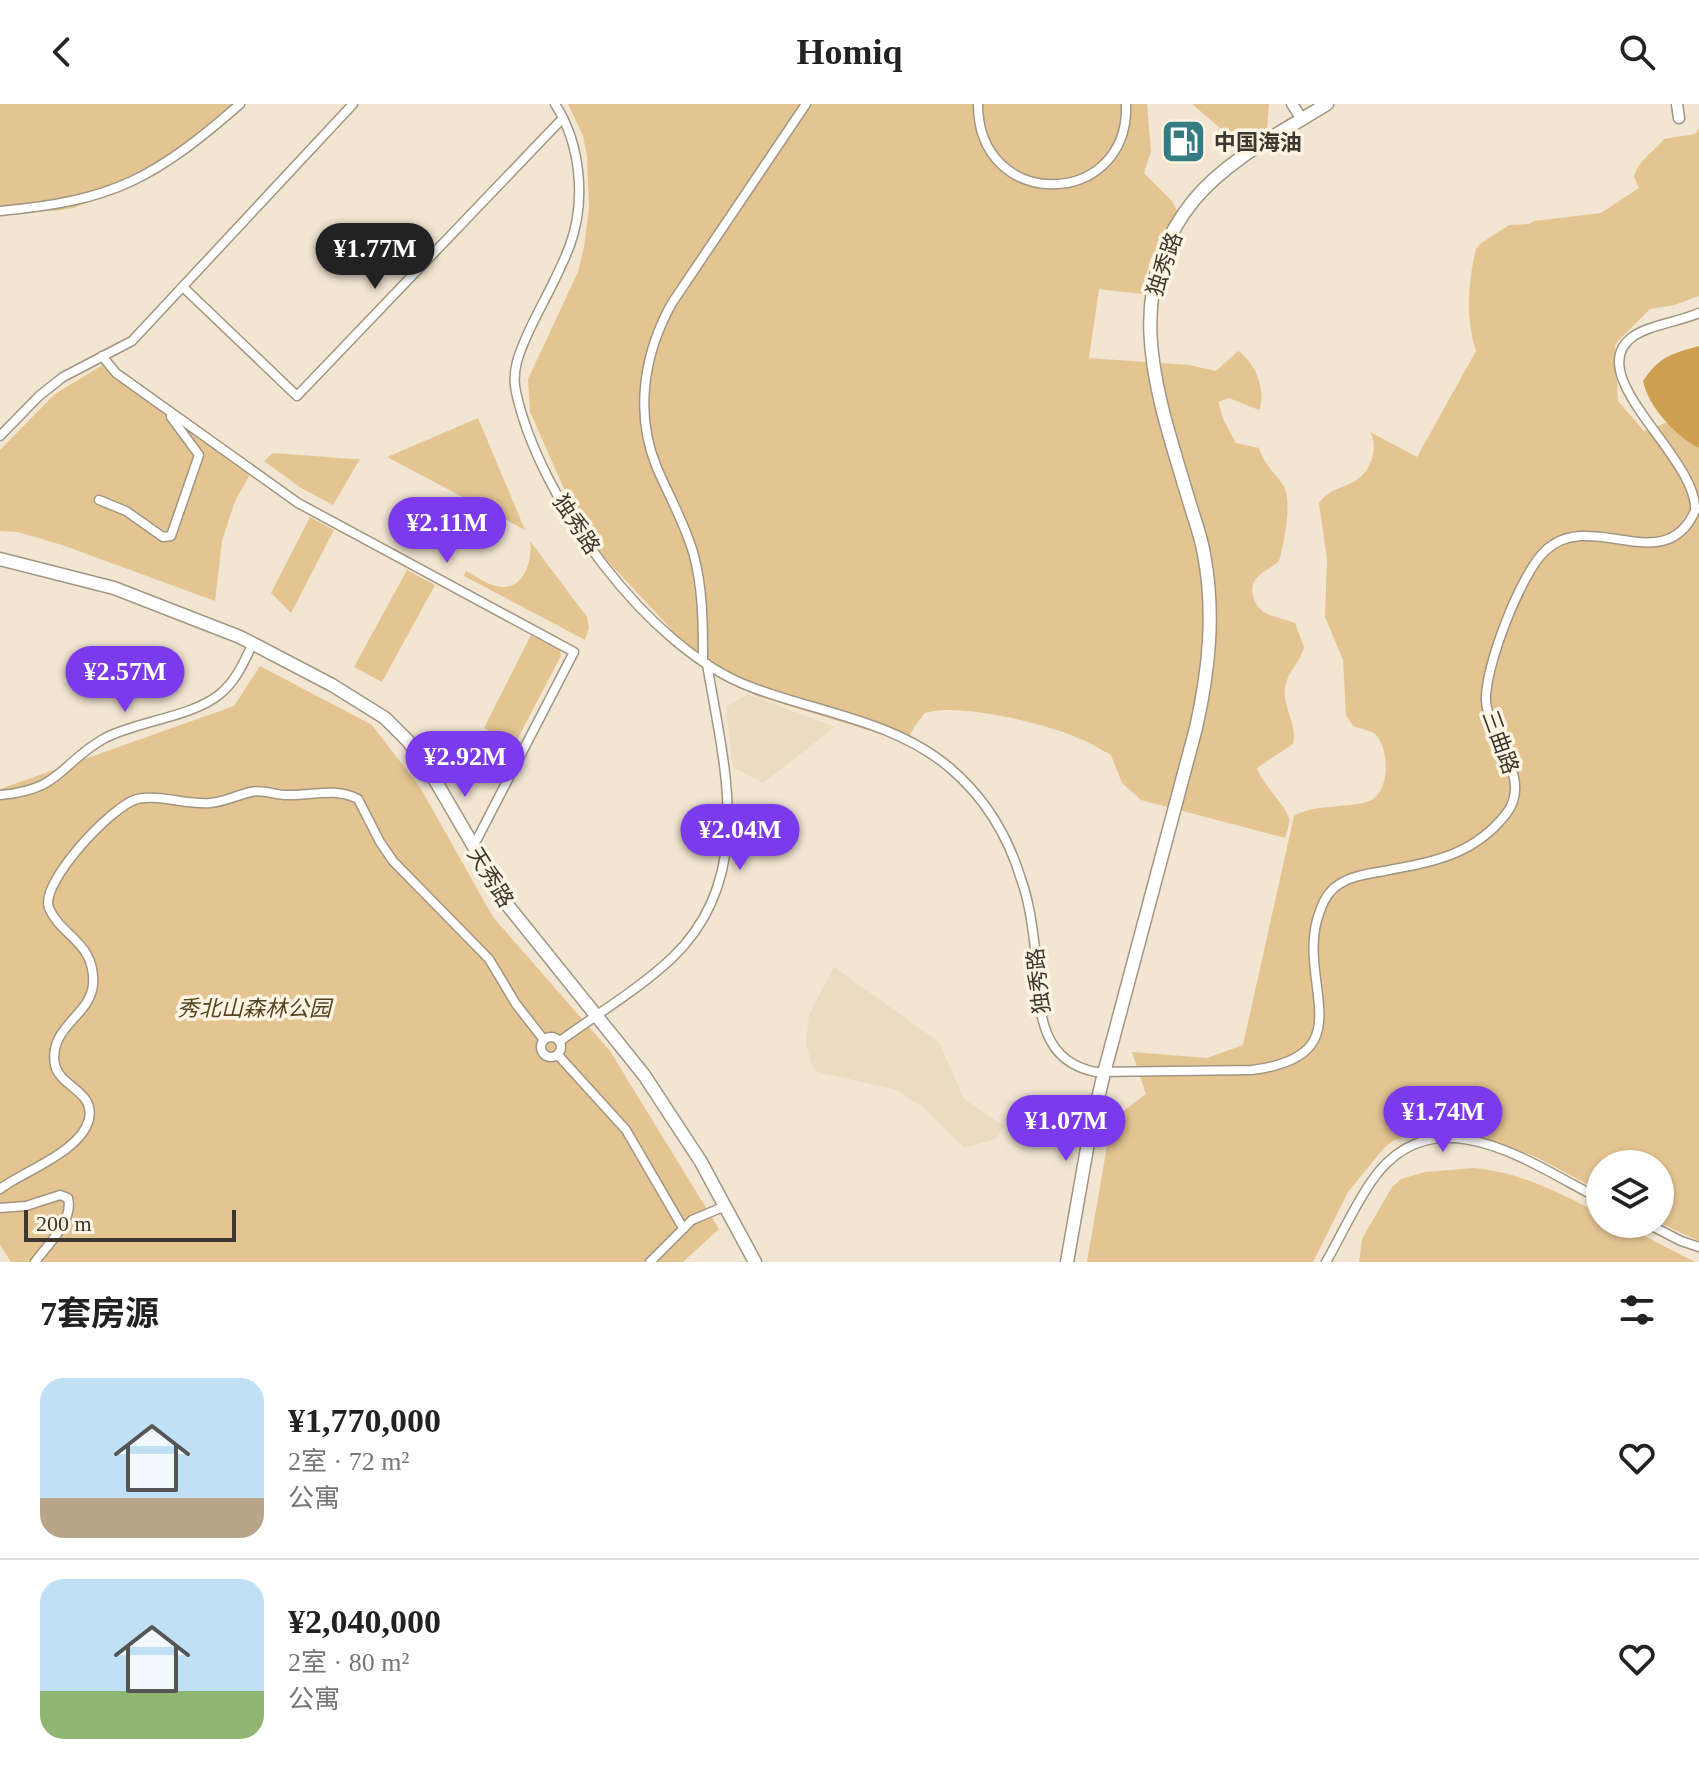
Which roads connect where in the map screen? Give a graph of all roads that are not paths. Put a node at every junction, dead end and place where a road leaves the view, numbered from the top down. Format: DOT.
graph roads {
  1 [pos="240,104"];
  2 [pos="353,104"];
  3 [pos="555,104"];
  4 [pos="806,104"];
  5 [pos="978,104"];
  6 [pos="1126,104"];
  7 [pos="1292,104"];
  8 [pos="1327,104"];
  9 [pos="1677,104"];
  10 [pos="563,118"];
  11 [pos="1679,118"];
  12 [pos="1302,119"];
  13 [pos="0,211"];
  14 [pos="183,287"];
  15 [pos="1699,313"];
  16 [pos="102,356"];
  17 [pos="160,405"];
  18 [pos="0,436"];
  19 [pos="99,500"];
  20 [pos="0,559"];
  21 [pos="253,643"];
  22 [pos="705,663"];
  23 [pos="0,795"];
  24 [pos="473,848"];
  25 [pos="595,1015"];
  26 [pos="544,1040"];
  27 [pos="560,1041"];
  28 [pos="558,1055"];
  29 [pos="1104,1073"];
  30 [pos="0,1189"];
  31 [pos="1586,1192"];
  32 [pos="723,1207"];
  33 [pos="0,1208"];
  34 [pos="683,1228"];
  35 [pos="1674,1237"];
  36 [pos="1699,1247"];
  37 [pos="35,1262"];
  38 [pos="650,1262"];
  39 [pos="755,1262"];
  40 [pos="1067,1262"];
  41 [pos="1326,1262"];
  1 -- 13 [label="street"];
  2 -- 14 [label="street"];
  3 -- 10 [label="street, 独秀路"];
  4 -- 22 [label="street"];
  5 -- 6 [label="street"];
  7 -- 12 [label="street"];
  8 -- 12 [label="main road, 独秀路"];
  9 -- 11 [label="street"];
  10 -- 14 [label="street"];
  10 -- 22 [label="street, 独秀路"];
  12 -- 29 [label="main road, 独秀路"];
  14 -- 16 [label="street"];
  15 -- 29 [label="street, 三曲路"];
  16 -- 17 [label="street"];
  16 -- 18 [label="street"];
  17 -- 19 [label="street"];
  17 -- 24 [label="street"];
  20 -- 21 [label="main road, 天秀路"];
  21 -- 23 [label="street"];
  21 -- 24 [label="main road, 天秀路"];
  22 -- 25 [label="street"];
  22 -- 29 [label="street, 独秀路"];
  24 -- 25 [label="main road, 天秀路"];
  25 -- 27 [label="street"];
  25 -- 32 [label="main road, 天秀路"];
  26 -- 27 [label="street"];
  26 -- 28 [label="street"];
  26 -- 30 [label="street"];
  27 -- 28 [label="street"];
  28 -- 34 [label="street"];
  29 -- 40 [label="main road"];
  31 -- 41 [label="street"];
  32 -- 34 [label="street"];
  32 -- 39 [label="main road, 天秀路"];
  33 -- 37 [label="street"];
  34 -- 38 [label="street"];
  35 -- 36 [label="street"];
}
